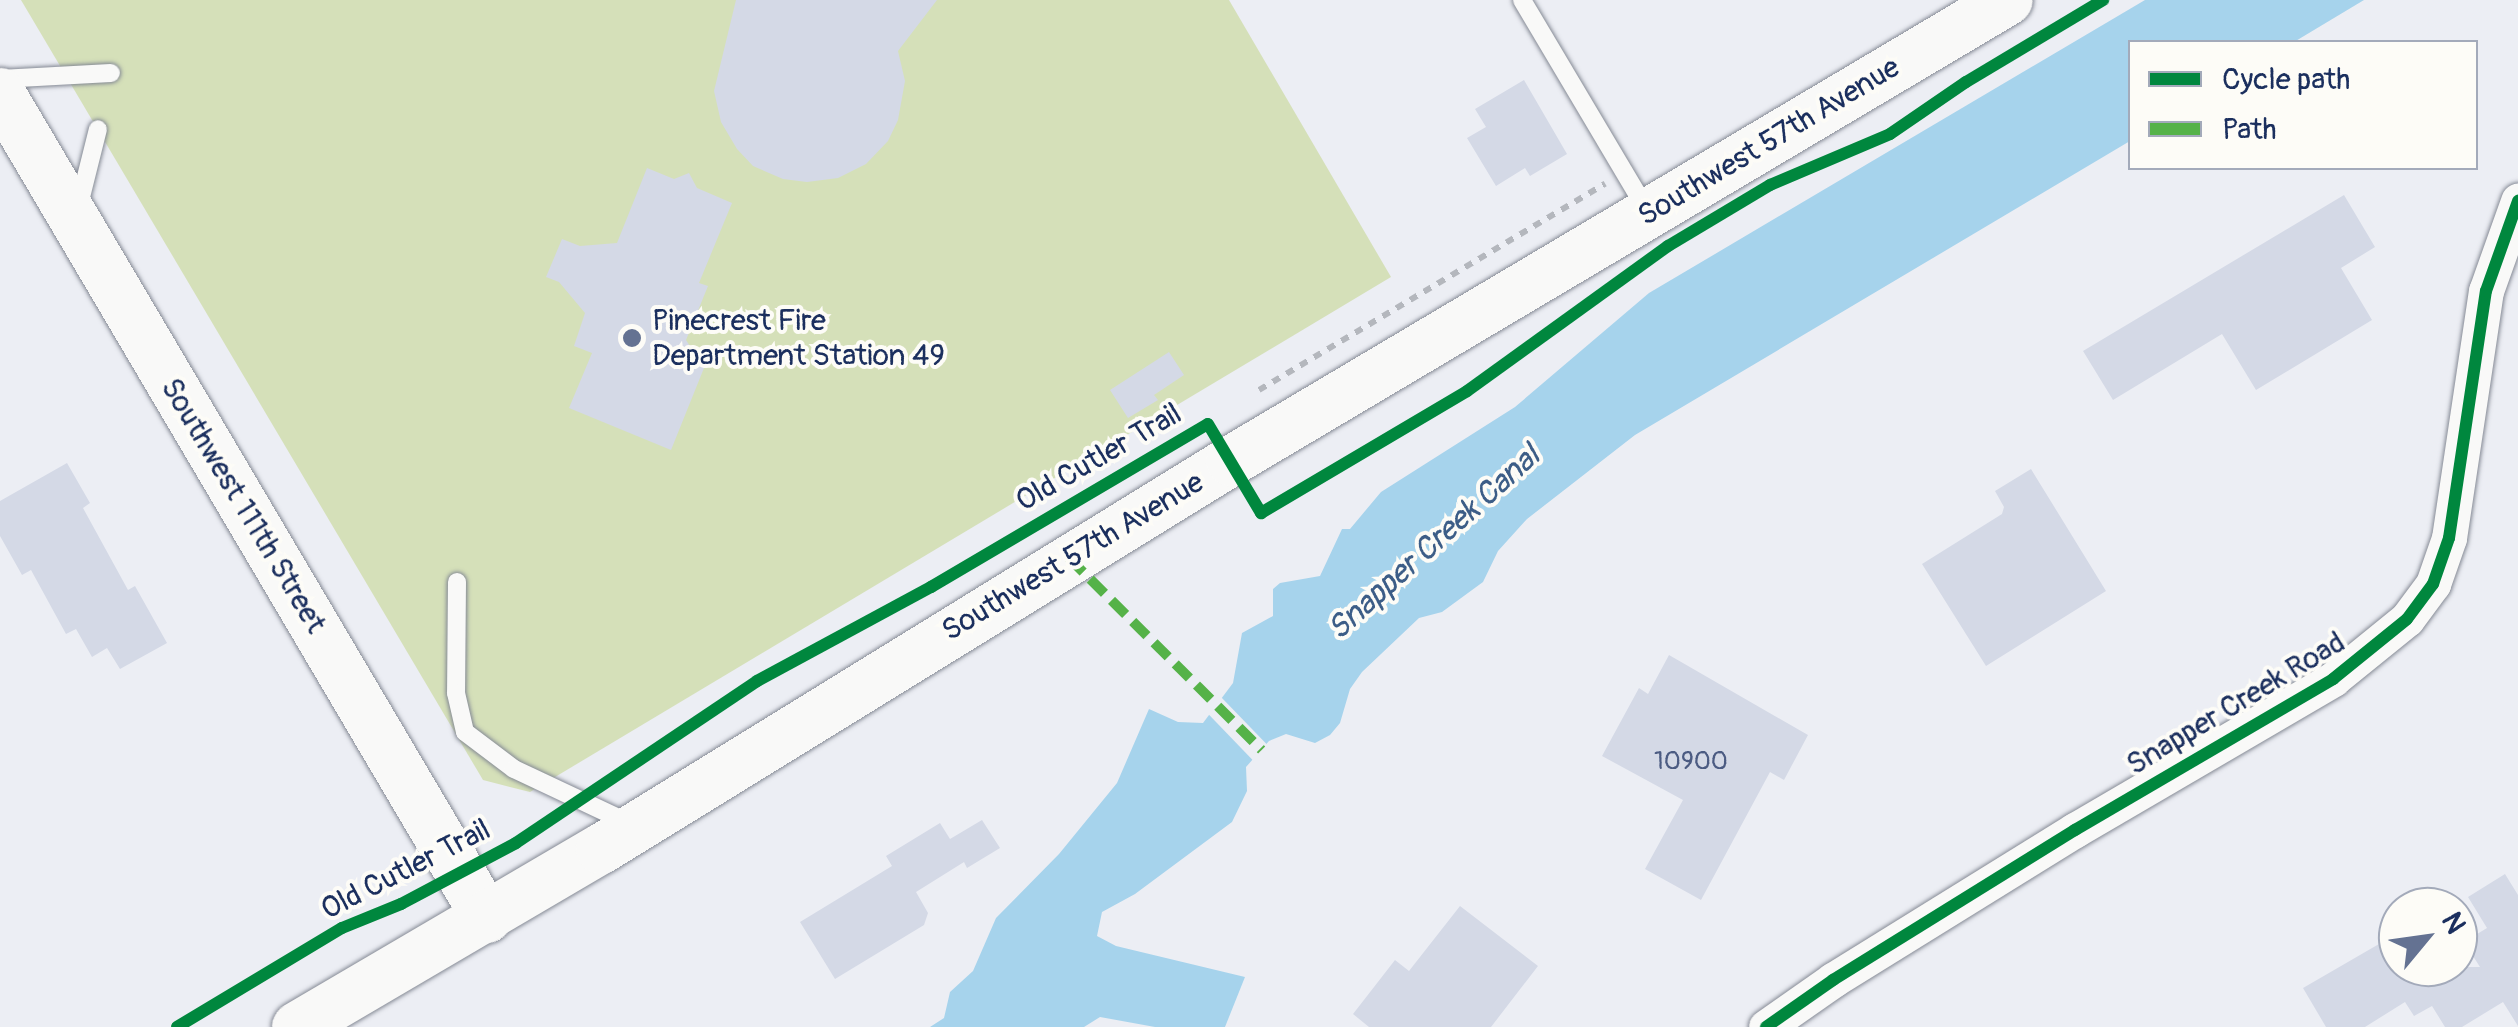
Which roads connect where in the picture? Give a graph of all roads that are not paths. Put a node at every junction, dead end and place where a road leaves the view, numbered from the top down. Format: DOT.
graph roads {
  1 [pos="1522,0"];
  2 [pos="2008,0"];
  3 [pos="111,74"];
  4 [pos="0,79"];
  5 [pos="0,93"];
  6 [pos="98,129"];
  7 [pos="2518,201"];
  8 [pos="1648,213"];
  9 [pos="75,220"];
  10 [pos="457,582"];
  11 [pos="636,827"];
  12 [pos="487,918"];
  13 [pos="296,1027"];
  14 [pos="1766,1027"];
  1 -- 8 [label="lane"];
  2 -- 8 [label="main road, Southwest 57th Avenue"];
  3 -- 4 [label="lane"];
  5 -- 9 [label="main road, Southwest 111th Street"];
  6 -- 9 [label="lane"];
  7 -- 14 [label="street, Snapper Creek Road"];
  8 -- 11 [label="main road, Southwest 57th Avenue"];
  9 -- 12 [label="main road, Southwest 111th Street"];
  10 -- 11 [label="lane"];
  11 -- 12 [label="main road, Southwest 57th Avenue"];
  12 -- 13 [label="main road, Southwest 57th Avenue"];
}
